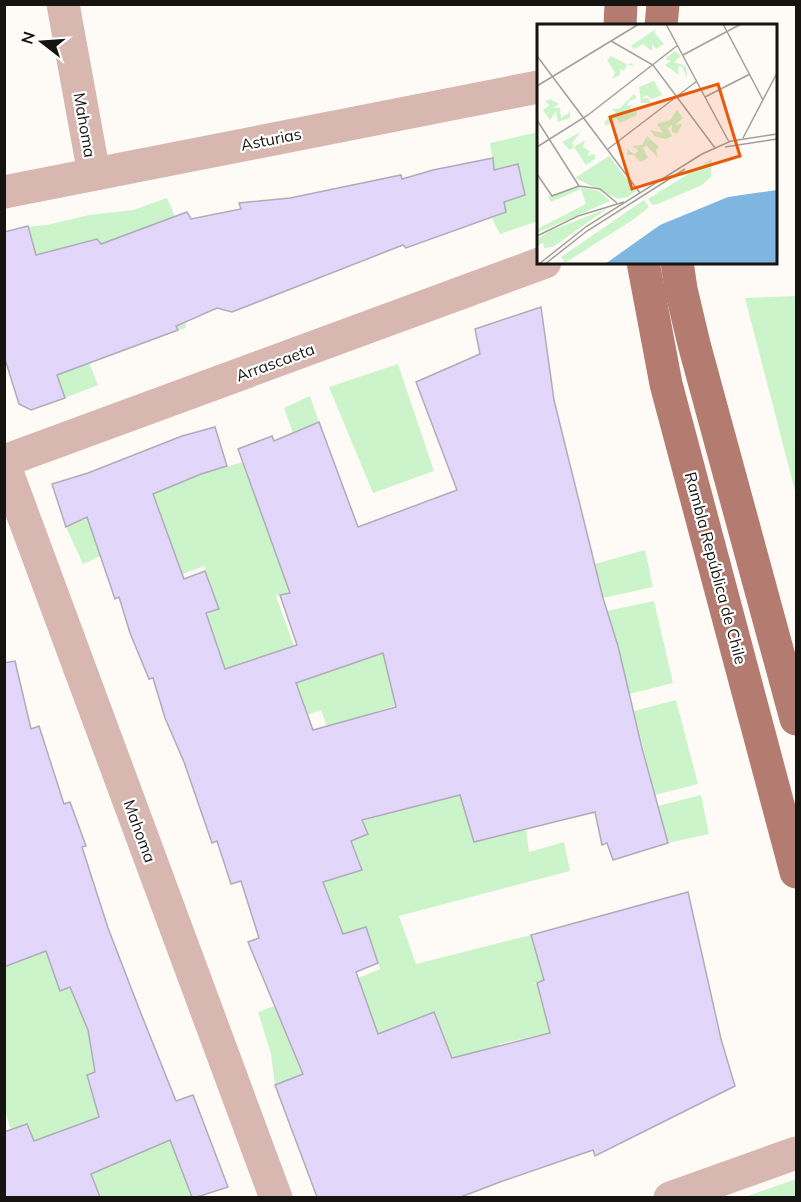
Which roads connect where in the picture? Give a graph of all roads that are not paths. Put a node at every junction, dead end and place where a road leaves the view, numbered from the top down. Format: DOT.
graph roads {
  1 [pos="63,4"];
  2 [pos="621,4"];
  3 [pos="663,4"];
  4 [pos="620,24"];
  5 [pos="661,24"];
  6 [pos="537,87"];
  7 [pos="93,174"];
  8 [pos="4,192"];
  9 [pos="540,264"];
  10 [pos="644,264"];
  11 [pos="677,264"];
  12 [pos="4,462"];
  13 [pos="796,719"];
  14 [pos="796,872"];
  15 [pos="796,1153"];
  16 [pos="276,1197"];
  17 [pos="670,1197"];
  1 -- 7 [label="street, Mahoma"];
  2 -- 4 [label="main road"];
  3 -- 5 [label="main road"];
  6 -- 7 [label="street, Asturias"];
  7 -- 8 [label="street, Asturias"];
  9 -- 12 [label="street, Arrascaeta"];
  10 -- 14 [label="main road, Rambla República de Chile"];
  11 -- 13 [label="main road"];
  12 -- 16 [label="street, Mahoma"];
  15 -- 17 [label="street"];
}
